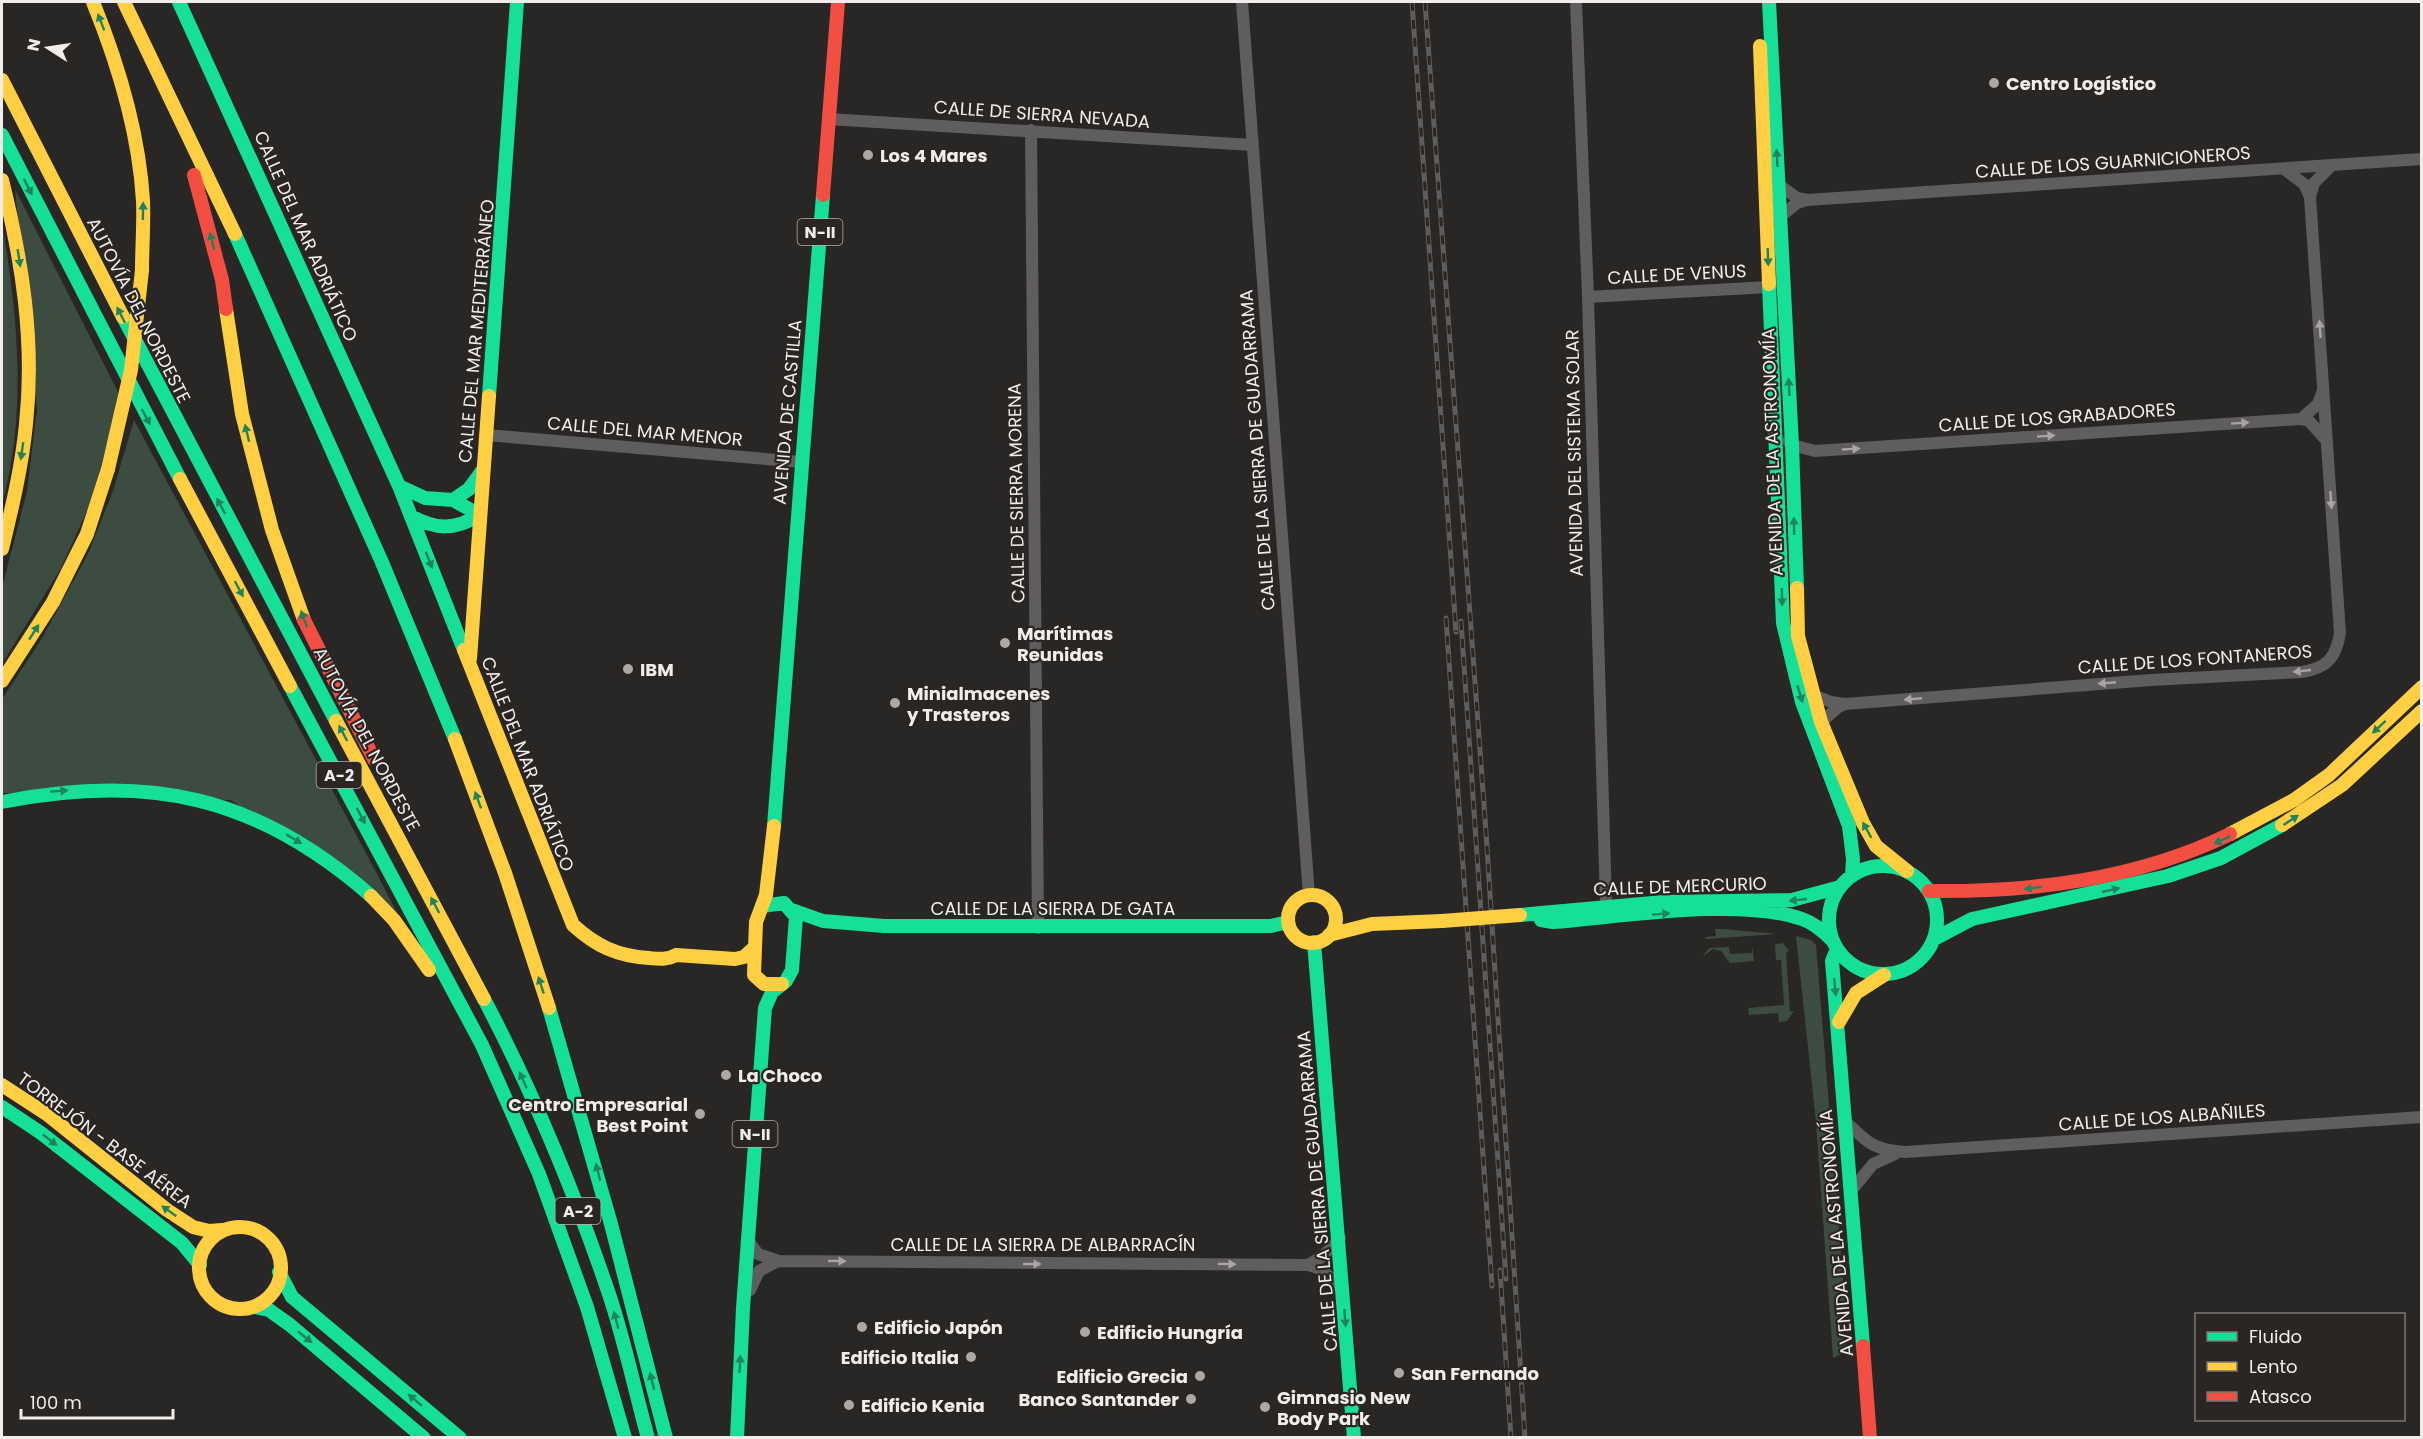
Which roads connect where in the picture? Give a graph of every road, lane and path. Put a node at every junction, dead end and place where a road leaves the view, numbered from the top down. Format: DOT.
graph roads {
  1 [pos="93,2"];
  2 [pos="124,2"];
  3 [pos="179,2"];
  4 [pos="517,2"];
  5 [pos="838,2"];
  6 [pos="1242,2"];
  7 [pos="1576,2"];
  8 [pos="1759,2"];
  9 [pos="1769,2"];
  10 [pos="2,80"];
  11 [pos="170,93"];
  12 [pos="828,119"];
  13 [pos="1031,130"];
  14 [pos="2,135"];
  15 [pos="1252,145"];
  16 [pos="2421,159"];
  17 [pos="2331,166"];
  18 [pos="2284,169"];
  19 [pos="2,180"];
  20 [pos="1778,184"];
  21 [pos="2310,197"];
  22 [pos="1807,200"];
  23 [pos="1780,217"];
  24 [pos="1767,228"];
  25 [pos="1783,271"];
  26 [pos="1769,287"];
  27 [pos="1588,297"];
  28 [pos="1785,307"];
  29 [pos="2324,387"];
  30 [pos="1774,410"];
  31 [pos="2301,419"];
  32 [pos="486,435"];
  33 [pos="2327,441"];
  34 [pos="1792,446"];
  35 [pos="1815,451"];
  36 [pos="801,462"];
  37 [pos="483,470"];
  38 [pos="1792,476"];
  39 [pos="399,486"];
  40 [pos="453,500"];
  41 [pos="480,515"];
  42 [pos="411,516"];
  43 [pos="2,549"];
  44 [pos="470,663"];
  45 [pos="2,681"];
  46 [pos="2421,687"];
  47 [pos="1813,695"];
  48 [pos="1845,704"];
  49 [pos="2421,711"];
  50 [pos="1817,727"];
  51 [pos="382,775"];
  52 [pos="2,802"];
  53 [pos="774,826"];
  54 [pos="409,827"];
  55 [pos="1907,871"];
  56 [pos="1851,876"];
  57 [pos="1840,887"];
  58 [pos="1929,891"];
  59 [pos="1309,895"];
  60 [pos="1606,904"];
  61 [pos="762,906"];
  62 [pos="788,907"];
  63 [pos="1334,910"];
  64 [pos="1520,915"];
  65 [pos="1636,916"];
  66 [pos="1578,920"];
  67 [pos="818,921"];
  68 [pos="1288,922"];
  69 [pos="1372,924"];
  70 [pos="1038,928"];
  71 [pos="1329,935"];
  72 [pos="795,938"];
  73 [pos="1934,939"];
  74 [pos="1314,942"];
  75 [pos="1835,944"];
  76 [pos="754,948"];
  77 [pos="669,959"];
  78 [pos="1884,975"];
  79 [pos="755,976"];
  80 [pos="782,984"];
  81 [pos="483,994"];
  82 [pos="1838,1025"];
  83 [pos="2,1085"];
  84 [pos="2,1107"];
  85 [pos="2421,1117"];
  86 [pos="1845,1121"];
  87 [pos="1905,1152"];
  88 [pos="539,1174"];
  89 [pos="1851,1191"];
  90 [pos="222,1230"];
  91 [pos="1340,1238"];
  92 [pos="748,1241"];
  93 [pos="779,1261"];
  94 [pos="200,1265"];
  95 [pos="1308,1265"];
  96 [pos="279,1272"];
  97 [pos="1344,1291"];
  98 [pos="255,1307"];
  99 [pos="743,1308"];
  100 [pos="738,1436"];
  101 [pos="424,1437"];
  102 [pos="460,1437"];
  103 [pos="625,1437"];
  104 [pos="648,1437"];
  105 [pos="666,1437"];
  106 [pos="1354,1437"];
  107 [pos="1870,1437"];
  45 -- 1 [label="main road, one-way, bridge"];
  2 -- 11 [label="main road"];
  3 -- 39 [label="main road, CALLE DEL MAR ADRIÁTICO"];
  4 -- 32 [label="main road, CALLE DEL MAR MEDITERRÁNEO"];
  5 -- 12 [label="main road, AVENIDA DE CASTILLA / N-II"];
  6 -- 15 [label="street, CALLE DE LA SIERRA DE GUADARRAMA"];
  7 -- 27 [label="street, AVENIDA DEL SISTEMA SOLAR"];
  8 -- 24 [label="main road, AVENIDA DE LA ASTRONOMÍA"];
  20 -- 9 [label="main road, AVENIDA DE LA ASTRONOMÍA, one-way"];
  81 -- 10 [label="main road, AUTOVÍA DEL NORDESTE / A-2, one-way"];
  51 -- 11 [label="main road, one-way"];
  105 -- 11 [label="main road, one-way"];
  12 -- 13 [label="street, CALLE DE SIERRA NEVADA"];
  12 -- 36 [label="main road, AVENIDA DE CASTILLA / N-II"];
  13 -- 15 [label="street, CALLE DE SIERRA NEVADA"];
  13 -- 70 [label="street, CALLE DE SIERRA MORENA"];
  14 -- 88 [label="main road, A-2, one-way"];
  15 -- 59 [label="street, CALLE DE LA SIERRA DE GUADARRAMA"];
  16 -- 17 [label="street, CALLE DE LOS GUARNICIONEROS"];
  17 -- 18 [label="street, CALLE DE LOS GUARNICIONEROS"];
  17 -- 21 [label="street"];
  18 -- 21 [label="street"];
  18 -- 22 [label="street, CALLE DE LOS GUARNICIONEROS"];
  19 -- 43 [label="main road, one-way"];
  20 -- 22 [label="street"];
  20 -- 23 [label="main road, AVENIDA DE LA ASTRONOMÍA"];
  29 -- 21 [label="street, CALLE DE LOS FONTANEROS, one-way"];
  22 -- 23 [label="street, CALLE DE LOS GUARNICIONEROS"];
  23 -- 24 [label="street, CALLE DE LOS GUARNICIONEROS"];
  23 -- 25 [label="main road, AVENIDA DE LA ASTRONOMÍA"];
  24 -- 26 [label="main road, AVENIDA DE LA ASTRONOMÍA, one-way"];
  25 -- 26 [label="street, CALLE DE VENUS"];
  25 -- 28 [label="main road, AVENIDA DE LA ASTRONOMÍA"];
  26 -- 27 [label="street, CALLE DE VENUS"];
  26 -- 28 [label="street, CALLE DE VENUS"];
  26 -- 30 [label="main road, AVENIDA DE LA ASTRONOMÍA"];
  27 -- 60 [label="street, AVENIDA DEL SISTEMA SOLAR"];
  34 -- 28 [label="main road, AVENIDA DE LA ASTRONOMÍA, one-way"];
  29 -- 31 [label="street"];
  29 -- 33 [label="street, CALLE DE LOS FONTANEROS"];
  30 -- 34 [label="street"];
  30 -- 50 [label="main road, AVENIDA DE LA ASTRONOMÍA, one-way"];
  31 -- 33 [label="street"];
  35 -- 31 [label="street, CALLE DE LOS GRABADORES, one-way"];
  32 -- 36 [label="street, CALLE DEL MAR MENOR"];
  32 -- 37 [label="main road, CALLE DEL MAR MEDITERRÁNEO"];
  33 -- 48 [label="street, CALLE DE LOS FONTANEROS, one-way"];
  34 -- 35 [label="street, CALLE DE LOS GRABADORES"];
  34 -- 38 [label="main road, AVENIDA DE LA ASTRONOMÍA"];
  35 -- 38 [label="street"];
  36 -- 53 [label="main road, AVENIDA DE CASTILLA / N-II"];
  37 -- 40 [label="main road"];
  37 -- 41 [label="main road, CALLE DEL MAR MEDITERRÁNEO"];
  47 -- 38 [label="main road, AVENIDA DE LA ASTRONOMÍA, one-way"];
  39 -- 40 [label="main road"];
  39 -- 42 [label="main road, CALLE DEL MAR ADRIÁTICO"];
  40 -- 41 [label="main road"];
  41 -- 42 [label="main road"];
  41 -- 44 [label="main road, CALLE DEL MAR MEDITERRÁNEO"];
  42 -- 44 [label="main road, CALLE DEL MAR ADRIÁTICO, one-way"];
  44 -- 77 [label="main road, CALLE DEL MAR ADRIÁTICO"];
  46 -- 58 [label="main road, one-way"];
  47 -- 48 [label="street, CALLE DE LOS FONTANEROS"];
  47 -- 50 [label="main road, AVENIDA DE LA ASTRONOMÍA"];
  48 -- 50 [label="street"];
  73 -- 49 [label="main road, one-way"];
  55 -- 50 [label="main road, AVENIDA DE LA ASTRONOMÍA, one-way"];
  50 -- 56 [label="main road, AVENIDA DE LA ASTRONOMÍA"];
  52 -- 88 [label="main road, one-way"];
  53 -- 61 [label="main road, AVENIDA DE CASTILLA / N-II"];
  53 -- 62 [label="main road, AVENIDA DE CASTILLA / N-II"];
  54 -- 81 [label="main road"];
  55 -- 56 [label="main road"];
  55 -- 58 [label="main road"];
  56 -- 57 [label="main road"];
  57 -- 60 [label="main road, CALLE DE MERCURIO, one-way"];
  57 -- 75 [label="main road"];
  58 -- 73 [label="main road"];
  59 -- 63 [label="main road"];
  59 -- 68 [label="main road"];
  60 -- 64 [label="main road, CALLE DE MERCURIO"];
  60 -- 65 [label="street"];
  60 -- 66 [label="street"];
  61 -- 62 [label="main road"];
  61 -- 76 [label="main road, N-II"];
  62 -- 67 [label="main road, CALLE DE LA SIERRA DE GATA"];
  62 -- 72 [label="main road, N-II"];
  63 -- 69 [label="main road"];
  63 -- 71 [label="main road"];
  64 -- 66 [label="main road, CALLE DE MERCURIO"];
  64 -- 69 [label="main road, CALLE DE MERCURIO, bridge"];
  65 -- 66 [label="main road, CALLE DE MERCURIO"];
  65 -- 75 [label="main road, CALLE DE MERCURIO, one-way"];
  67 -- 70 [label="main road, CALLE DE LA SIERRA DE GATA"];
  67 -- 72 [label="main road"];
  68 -- 70 [label="main road, CALLE DE LA SIERRA DE GATA"];
  68 -- 74 [label="main road"];
  69 -- 71 [label="main road"];
  71 -- 74 [label="main road"];
  72 -- 80 [label="main road, N-II"];
  73 -- 78 [label="main road"];
  74 -- 91 [label="main road, CALLE DE LA SIERRA DE GUADARRAMA"];
  75 -- 78 [label="main road"];
  75 -- 82 [label="main road, AVENIDA DE LA ASTRONOMÍA, one-way"];
  76 -- 77 [label="main road, CALLE DEL MAR ADRIÁTICO"];
  76 -- 79 [label="main road, N-II"];
  77 -- 79 [label="main road, CALLE DEL MAR ADRIÁTICO"];
  78 -- 82 [label="main road, AVENIDA DE LA ASTRONOMÍA"];
  79 -- 80 [label="main road, CALLE DEL MAR ADRIÁTICO"];
  79 -- 92 [label="street, N-II"];
  80 -- 92 [label="main road, N-II"];
  104 -- 81 [label="main road, AUTOVÍA DEL NORDESTE / A-2, one-way"];
  82 -- 86 [label="main road, AVENIDA DE LA ASTRONOMÍA"];
  90 -- 83 [label="main road, TORREJÓN - BASE AÉREA, one-way"];
  84 -- 94 [label="main road, TORREJÓN - BASE AÉREA, one-way"];
  85 -- 87 [label="street, CALLE DE LOS ALBAÑILES"];
  86 -- 87 [label="street, CALLE DE LOS ALBAÑILES"];
  86 -- 89 [label="main road, AVENIDA DE LA ASTRONOMÍA"];
  87 -- 89 [label="street, CALLE DE LOS ALBAÑILES"];
  88 -- 103 [label="main road, A-2"];
  89 -- 107 [label="main road, AVENIDA DE LA ASTRONOMÍA"];
  90 -- 94 [label="main road"];
  90 -- 96 [label="main road"];
  91 -- 95 [label="street"];
  91 -- 97 [label="main road, CALLE DE LA SIERRA DE GUADARRAMA"];
  92 -- 93 [label="street, CALLE DE LA SIERRA DE ALBARRACÍN"];
  92 -- 99 [label="main road, N-II"];
  93 -- 95 [label="street, CALLE DE LA SIERRA DE ALBARRACÍN, one-way"];
  93 -- 99 [label="street"];
  94 -- 98 [label="main road"];
  95 -- 97 [label="street"];
  96 -- 98 [label="main road"];
  102 -- 96 [label="main road, one-way"];
  97 -- 106 [label="main road, CALLE DE LA SIERRA DE GUADARRAMA, one-way"];
  98 -- 101 [label="main road, one-way"];
  100 -- 99 [label="main road, N-II, one-way"];
}
